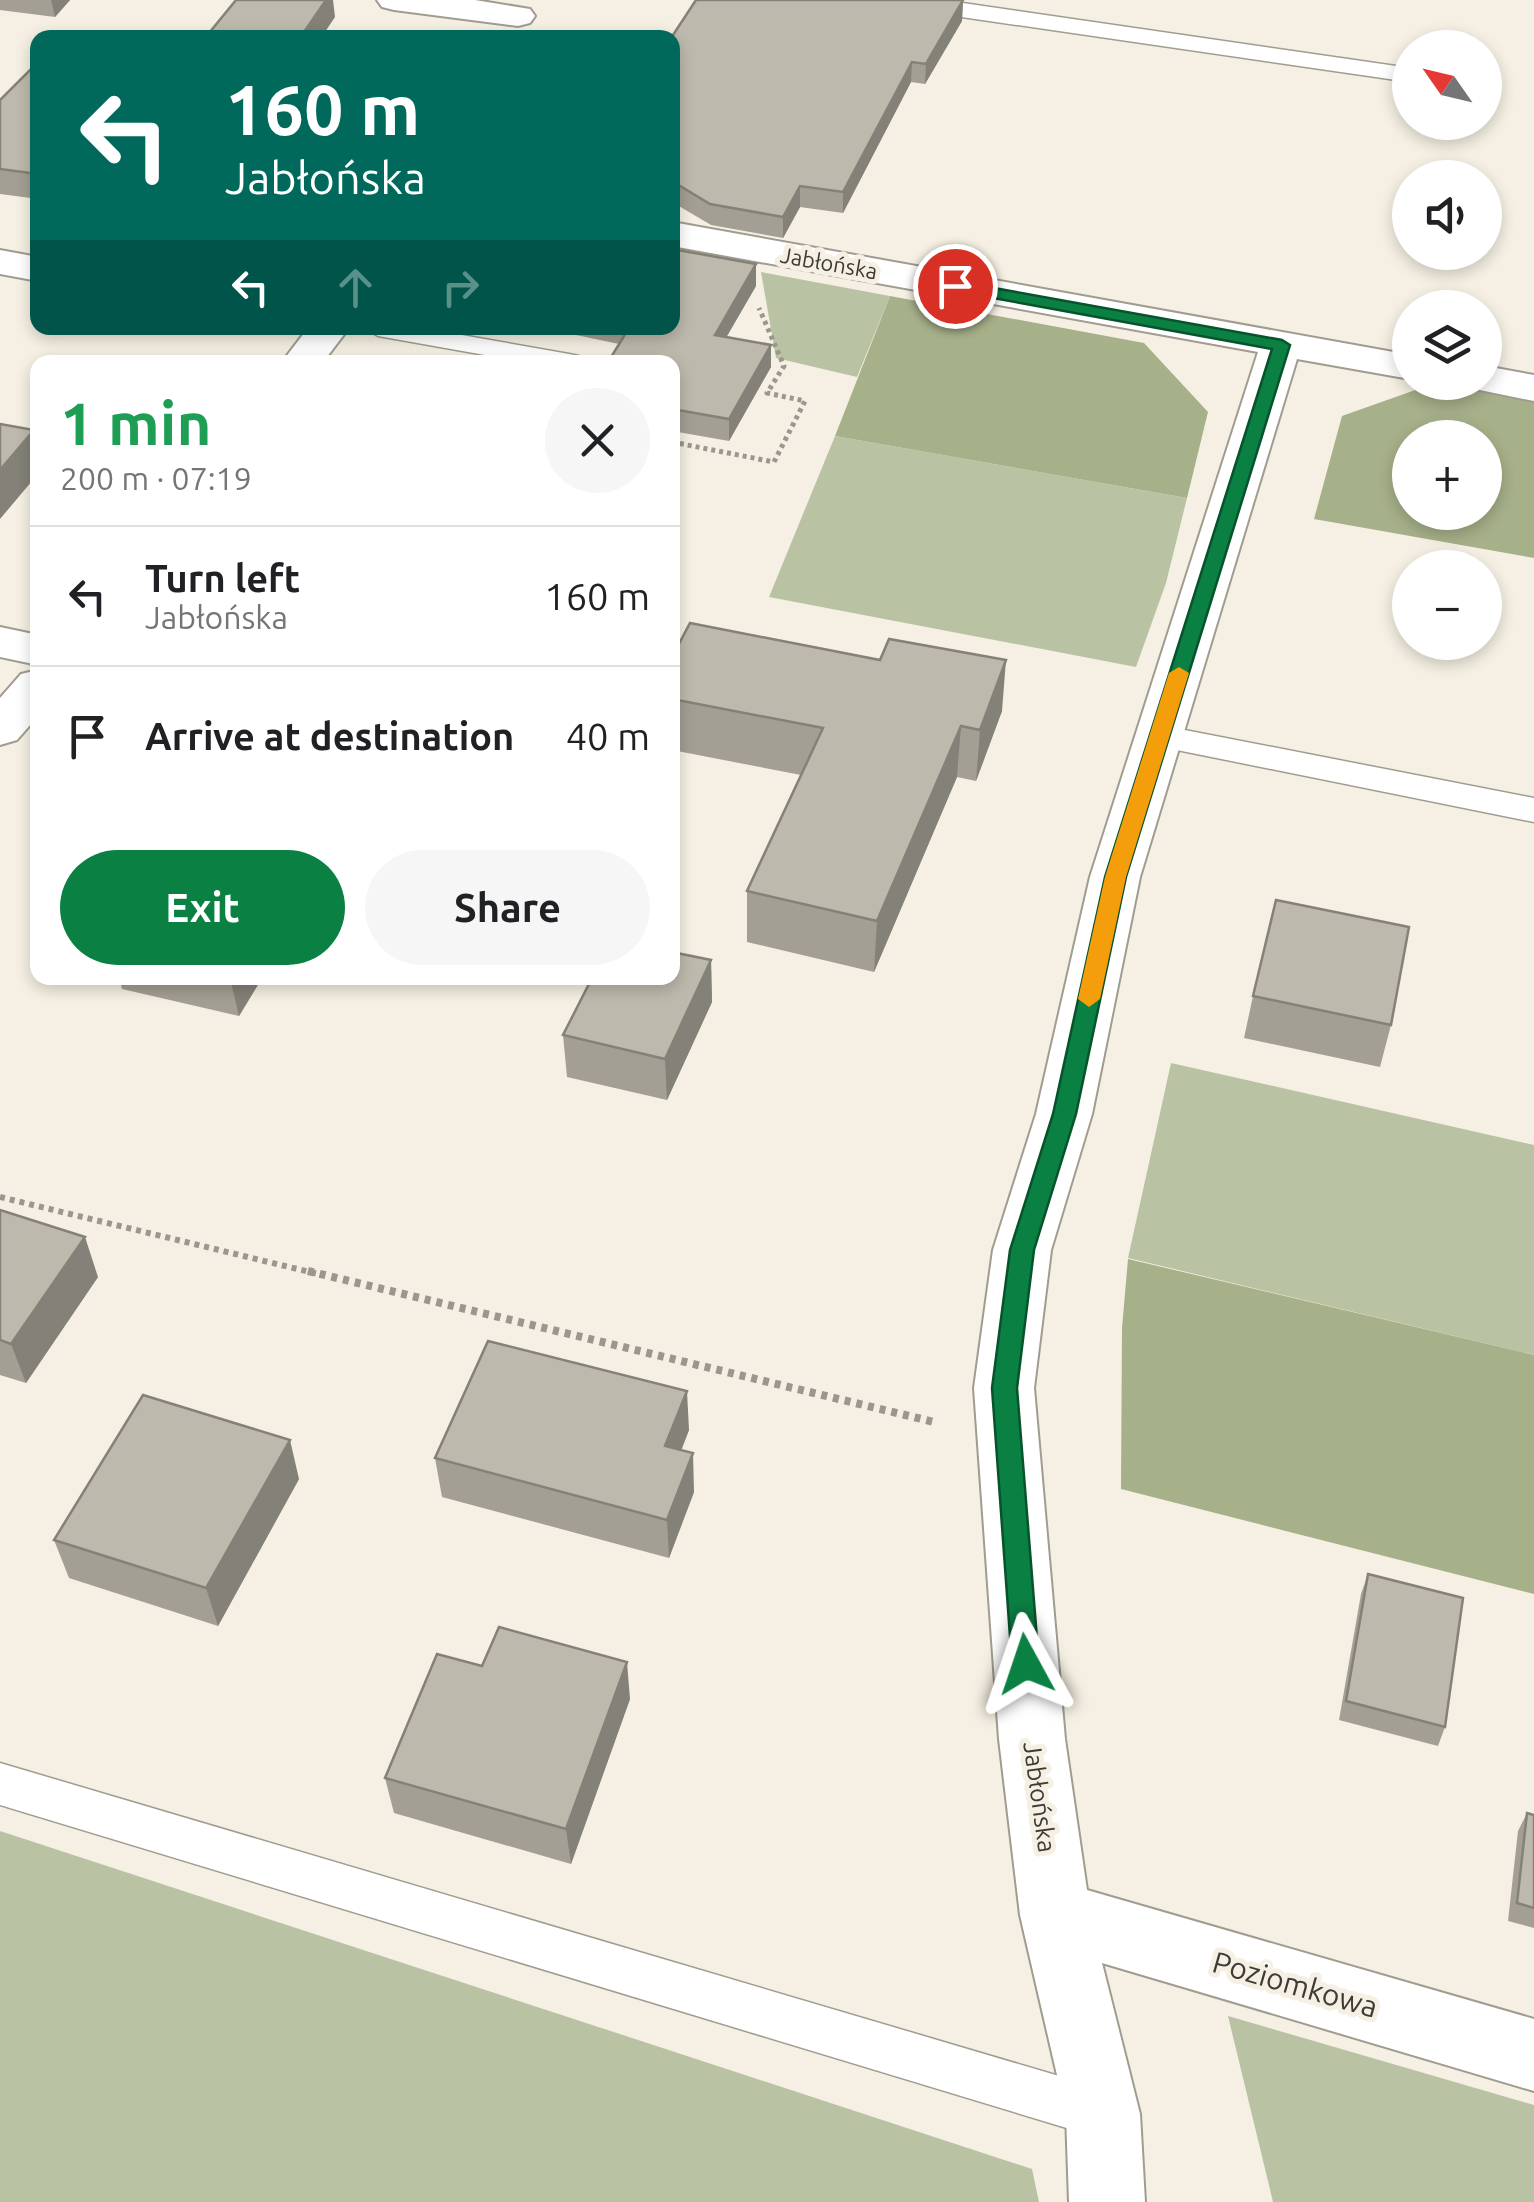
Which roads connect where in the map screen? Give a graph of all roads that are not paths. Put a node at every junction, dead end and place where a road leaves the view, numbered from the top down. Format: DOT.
graph roads {
  1 [pos="394,0"];
  2 [pos="893,0"];
  3 [pos="517,18"];
  4 [pos="1392,72"];
  5 [pos="680,235"];
  6 [pos="0,262"];
  7 [pos="30,268"];
  8 [pos="323,335"];
  9 [pos="417,335"];
  10 [pos="1282,345"];
  11 [pos="308,355"];
  12 [pos="529,355"];
  13 [pos="1392,364"];
  14 [pos="1502,383"];
  15 [pos="1534,388"];
  16 [pos="0,642"];
  17 [pos="30,648"];
  18 [pos="30,695"];
  19 [pos="0,729"];
  20 [pos="1159,736"];
  21 [pos="1534,810"];
  22 [pos="0,1784"];
  23 [pos="1055,1915"];
  24 [pos="1534,2056"];
  25 [pos="1103,2114"];
  26 [pos="1108,2202"];
  1 -- 3 [label="street"];
  2 -- 4 [label="lane"];
  5 -- 10 [label="street, Jabłońska"];
  6 -- 7 [label="street"];
  8 -- 11 [label="street"];
  9 -- 12 [label="lane"];
  10 -- 13 [label="street, Jabłońska"];
  10 -- 20 [label="street, Jabłońska"];
  14 -- 15 [label="street"];
  16 -- 17 [label="street"];
  18 -- 19 [label="street"];
  20 -- 21 [label="lane"];
  20 -- 23 [label="street, Jabłońska"];
  22 -- 25 [label="lane"];
  23 -- 24 [label="street, Poziomkowa"];
  23 -- 25 [label="street, Jabłońska"];
  25 -- 26 [label="street, Jabłońska"];
}
